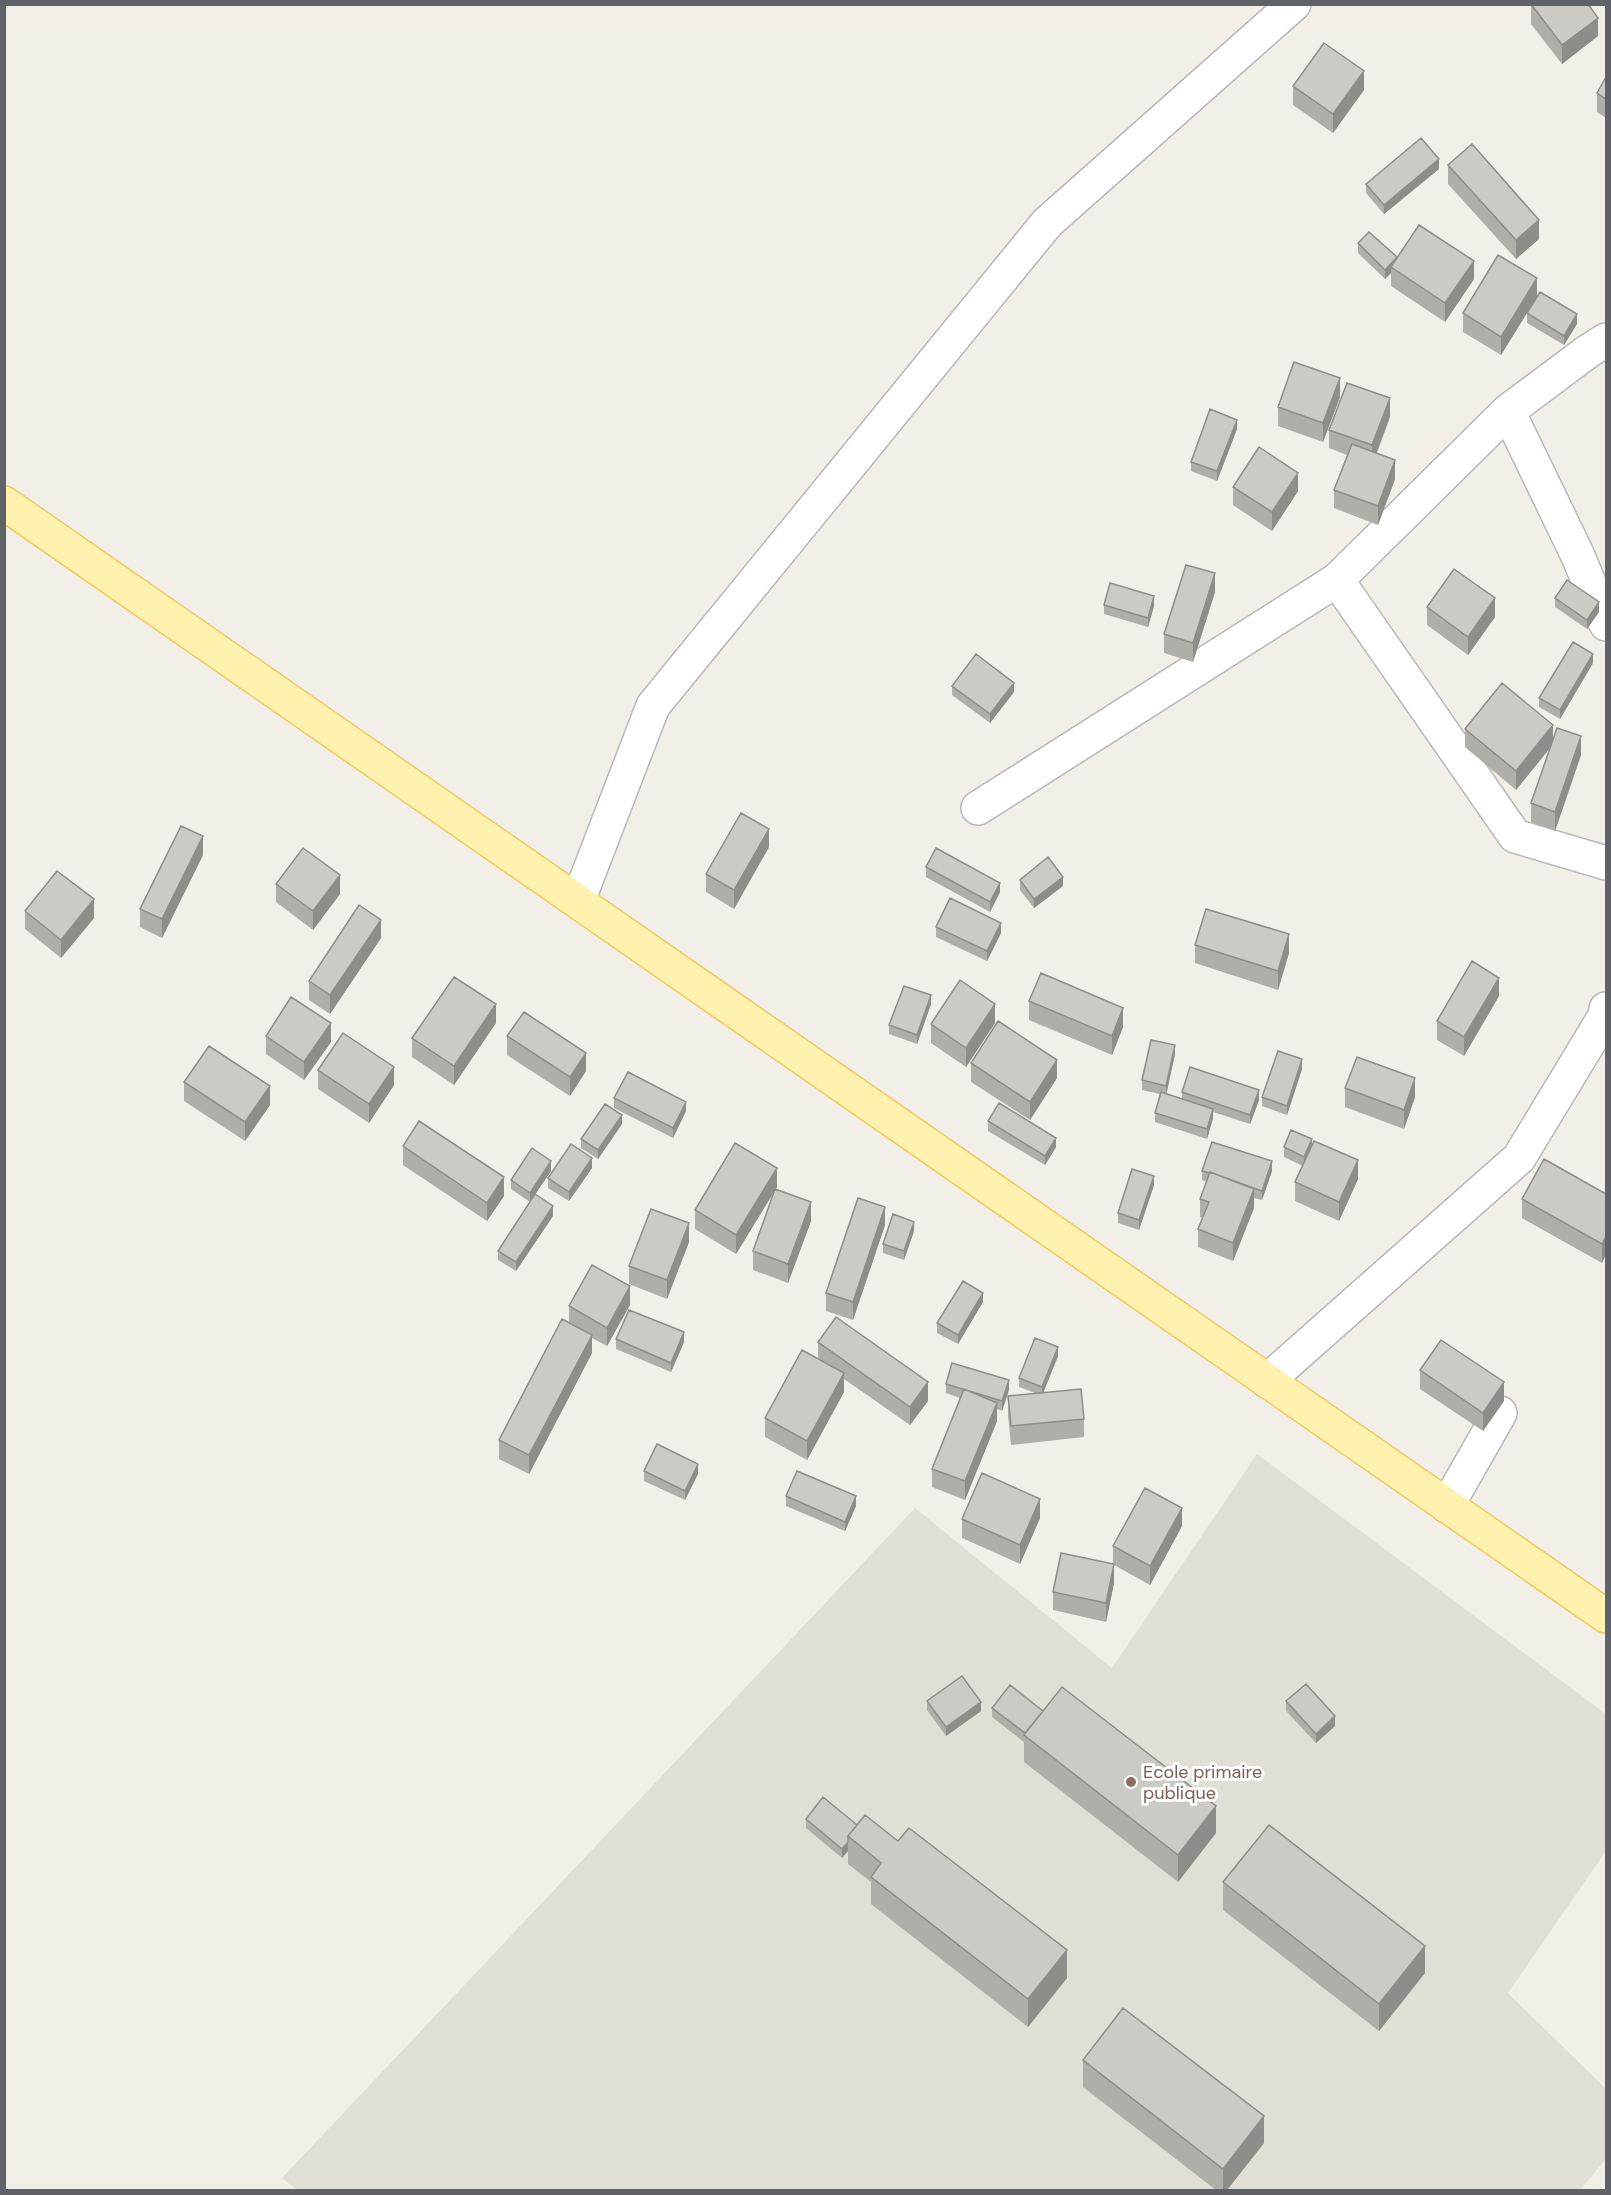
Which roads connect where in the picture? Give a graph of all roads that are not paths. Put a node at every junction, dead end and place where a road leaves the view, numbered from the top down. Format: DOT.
graph roads {
  1 [pos="1294,4"];
  2 [pos="1606,340"];
  3 [pos="1508,411"];
  4 [pos="4,503"];
  5 [pos="1337,580"];
  6 [pos="1606,624"];
  7 [pos="978,808"];
  8 [pos="1606,863"];
  9 [pos="578,902"];
  10 [pos="1606,1009"];
  11 [pos="1267,1381"];
  12 [pos="1500,1413"];
  13 [pos="1447,1506"];
  14 [pos="1606,1617"];
  1 -- 9 [label="street"];
  2 -- 3 [label="street"];
  3 -- 5 [label="street"];
  3 -- 6 [label="street"];
  4 -- 9 [label="main road"];
  5 -- 7 [label="street"];
  5 -- 8 [label="street"];
  9 -- 11 [label="main road"];
  10 -- 11 [label="street"];
  11 -- 13 [label="main road"];
  12 -- 13 [label="street"];
  13 -- 14 [label="main road"];
}
